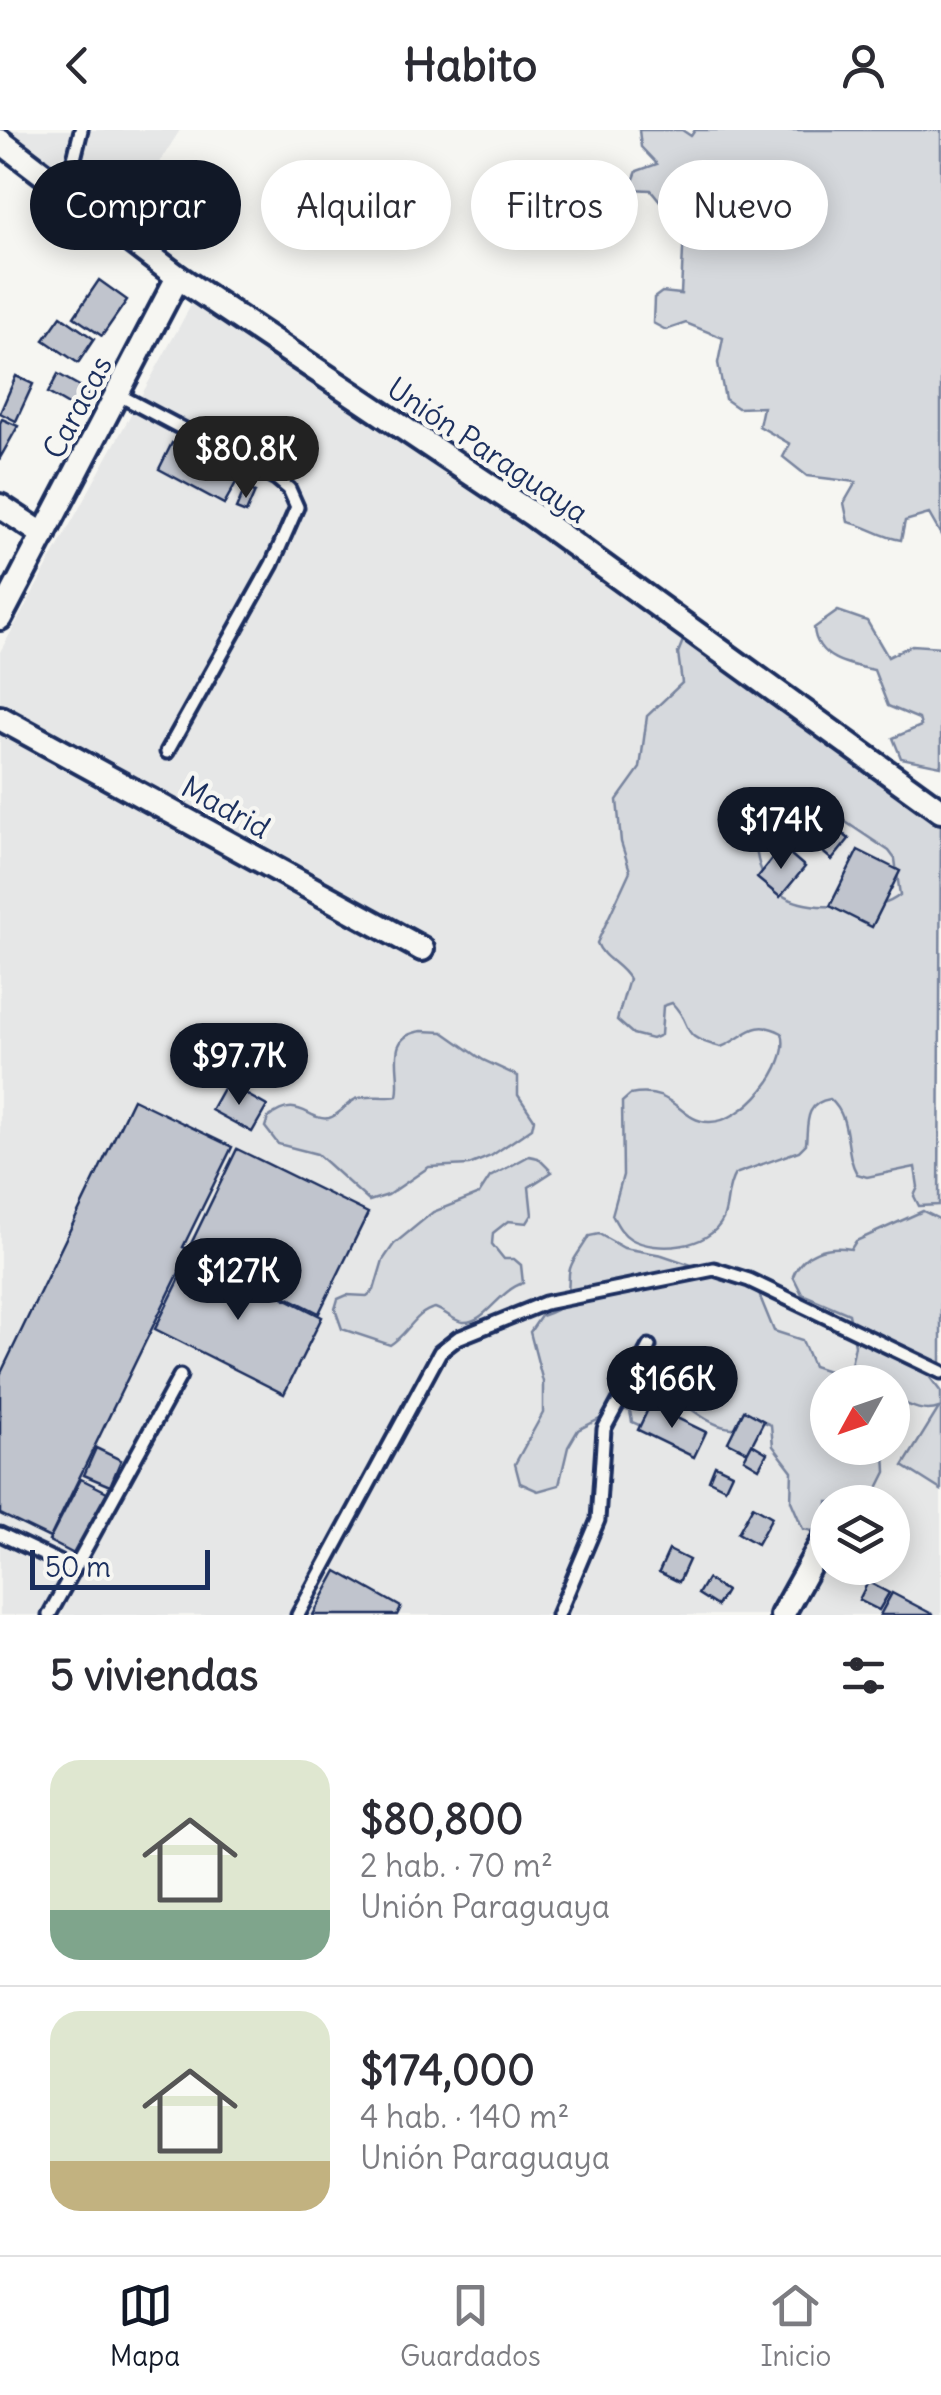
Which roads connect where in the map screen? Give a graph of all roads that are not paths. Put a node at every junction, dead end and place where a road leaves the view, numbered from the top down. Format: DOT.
graph roads {
  1 [pos="81,130"];
  2 [pos="0,141"];
  3 [pos="74,160"];
  4 [pos="30,164"];
  5 [pos="142,250"];
  6 [pos="178,277"];
  7 [pos="117,394"];
  8 [pos="0,506"];
  9 [pos="44,535"];
  10 [pos="0,618"];
  11 [pos="0,718"];
  12 [pos="168,752"];
  13 [pos="941,811"];
  14 [pos="422,949"];
  15 [pos="649,1346"];
  16 [pos="941,1372"];
  17 [pos="180,1376"];
  18 [pos="0,1534"];
  19 [pos="810,1563"];
  20 [pos="74,1568"];
  21 [pos="50,1615"];
  22 [pos="298,1615"];
  23 [pos="558,1615"];
  24 [pos="782,1615"];
  1 -- 3 [label="lane"];
  2 -- 4 [label="street, Unión Paraguaya"];
  5 -- 6 [label="street, Unión Paraguaya"];
  6 -- 7 [label="street, Caracas"];
  6 -- 13 [label="street, Unión Paraguaya"];
  7 -- 9 [label="street, Caracas"];
  7 -- 12 [label="lane"];
  8 -- 9 [label="street"];
  9 -- 10 [label="street, Caracas"];
  11 -- 14 [label="street, Madrid"];
  15 -- 23 [label="lane"];
  16 -- 22 [label="lane"];
  17 -- 20 [label="lane"];
  18 -- 20 [label="lane"];
  19 -- 24 [label="street"];
  20 -- 21 [label="lane"];
}
